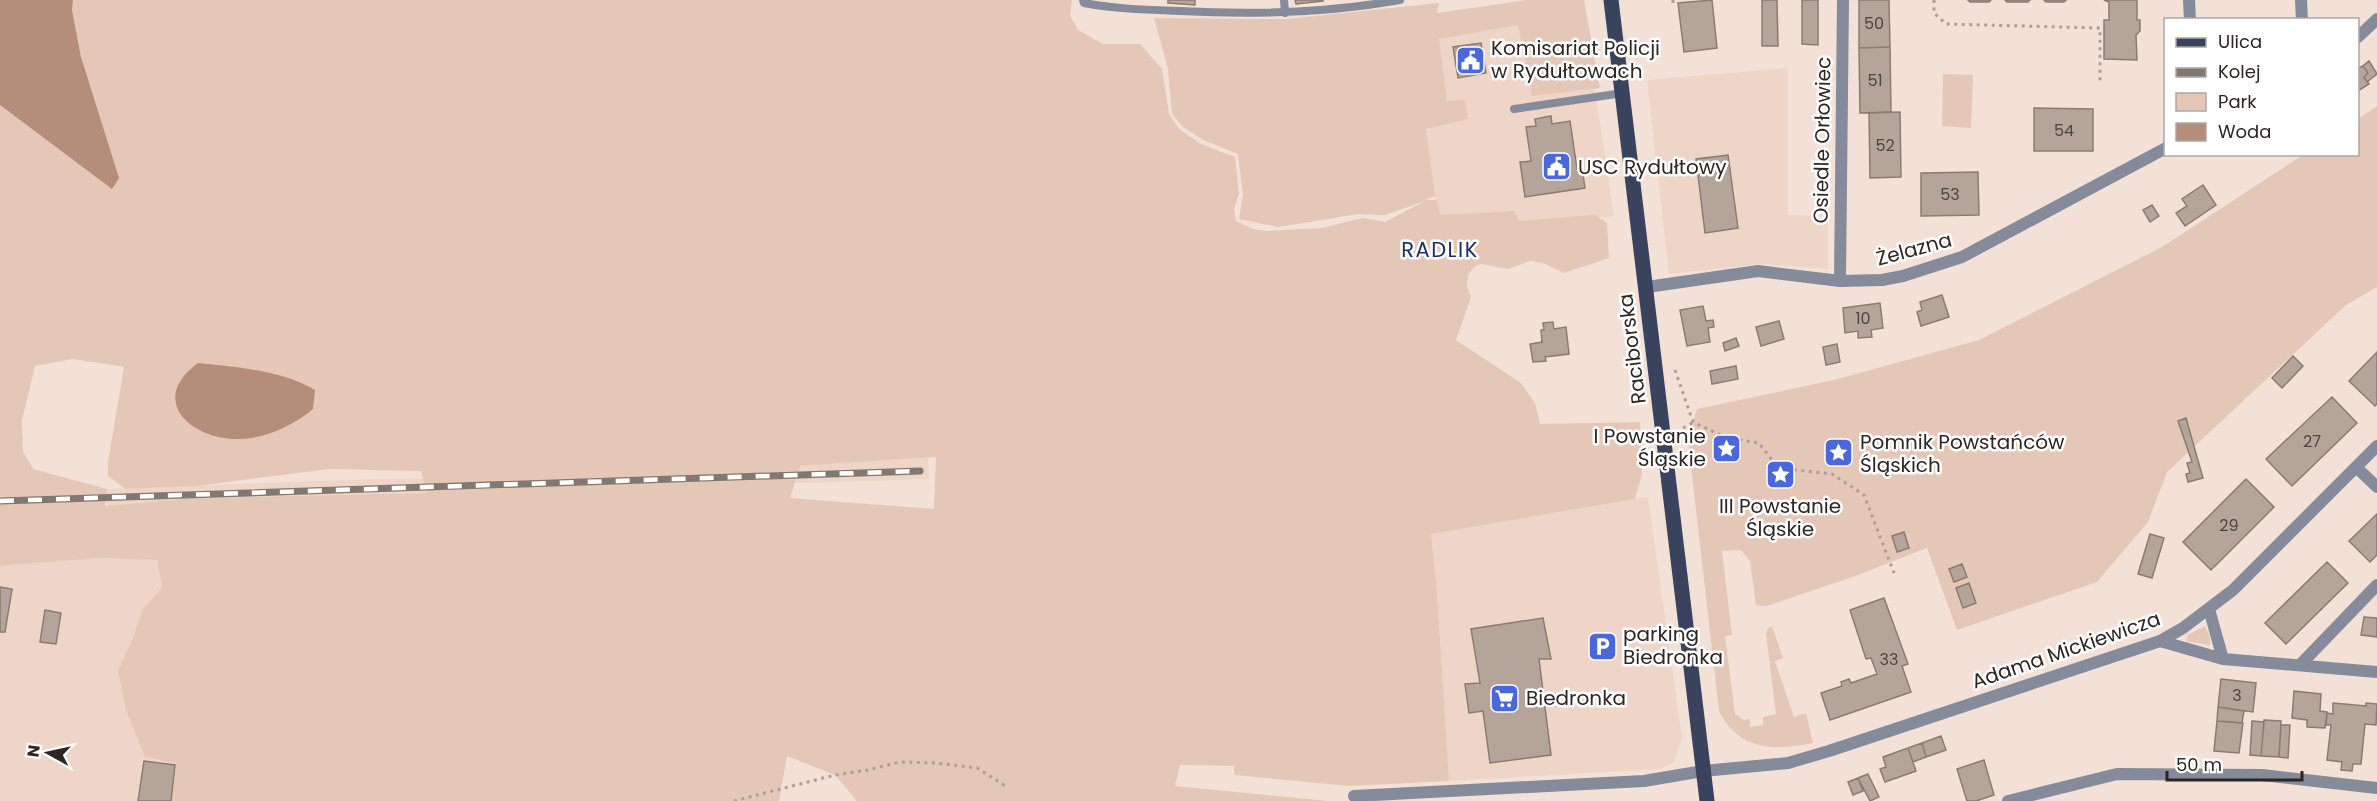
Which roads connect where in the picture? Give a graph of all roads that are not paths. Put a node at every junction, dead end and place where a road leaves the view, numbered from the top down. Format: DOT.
graph roads {
  1 [pos="1083,0"];
  2 [pos="1284,0"];
  3 [pos="1400,0"];
  4 [pos="1611,0"];
  5 [pos="1844,0"];
  6 [pos="2189,0"];
  7 [pos="2301,0"];
  8 [pos="1285,12"];
  9 [pos="2190,18"];
  10 [pos="2302,18"];
  11 [pos="2377,19"];
  12 [pos="2359,36"];
  13 [pos="1623,93"];
  14 [pos="1514,109"];
  15 [pos="2164,149"];
  16 [pos="1840,280"];
  17 [pos="1647,287"];
  18 [pos="2377,446"];
  19 [pos="2356,466"];
  20 [pos="2377,487"];
  21 [pos="2377,585"];
  22 [pos="2209,609"];
  23 [pos="2160,641"];
  24 [pos="2223,659"];
  25 [pos="2300,665"];
  26 [pos="2377,672"];
  27 [pos="1703,771"];
  28 [pos="2377,788"];
  29 [pos="1354,796"];
  30 [pos="1707,801"];
  31 [pos="2008,801"];
  1 -- 8 [label="lane"];
  2 -- 8 [label="lane"];
  3 -- 8 [label="lane"];
  4 -- 13 [label="main road, Raciborska"];
  5 -- 16 [label="street, Osiedle Orłowiec"];
  6 -- 9 [label="street"];
  7 -- 10 [label="street"];
  11 -- 12 [label="street"];
  13 -- 14 [label="lane"];
  13 -- 17 [label="main road, Raciborska"];
  15 -- 16 [label="street, Żelazna"];
  16 -- 17 [label="street, Żelazna"];
  17 -- 27 [label="main road, Raciborska"];
  18 -- 19 [label="street, Adama Mickiewicza"];
  19 -- 20 [label="street"];
  19 -- 22 [label="street, Adama Mickiewicza"];
  21 -- 25 [label="street"];
  22 -- 23 [label="street, Adama Mickiewicza"];
  22 -- 24 [label="street"];
  23 -- 24 [label="street"];
  23 -- 27 [label="street, Adama Mickiewicza"];
  24 -- 25 [label="street"];
  25 -- 26 [label="street"];
  27 -- 29 [label="street, Adama Mickiewicza"];
  27 -- 30 [label="main road, Raciborska"];
  28 -- 31 [label="street"];
}
